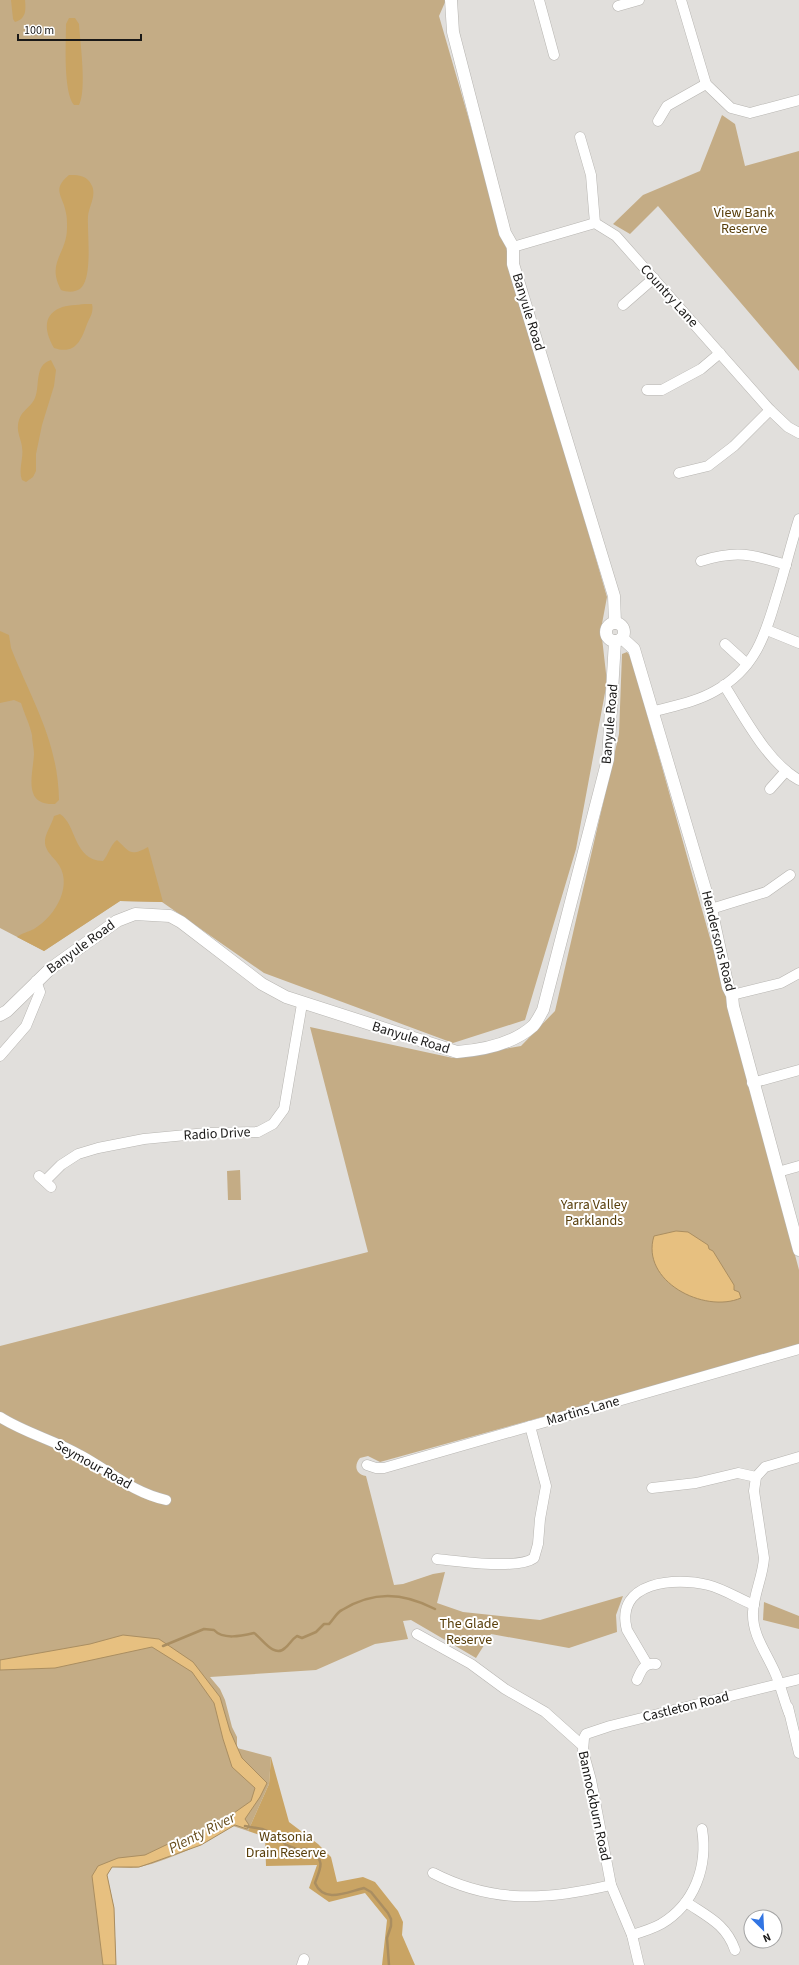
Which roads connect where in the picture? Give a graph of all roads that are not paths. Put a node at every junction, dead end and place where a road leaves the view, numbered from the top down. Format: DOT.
graph roads {
  1 [pos="451,0"];
  2 [pos="539,0"];
  3 [pos="639,0"];
  4 [pos="681,0"];
  5 [pos="618,6"];
  6 [pos="554,55"];
  7 [pos="706,84"];
  8 [pos="799,100"];
  9 [pos="658,121"];
  10 [pos="580,137"];
  11 [pos="595,223"];
  12 [pos="512,247"];
  13 [pos="654,278"];
  14 [pos="623,305"];
  15 [pos="720,353"];
  16 [pos="647,390"];
  17 [pos="770,410"];
  18 [pos="799,433"];
  19 [pos="679,473"];
  20 [pos="799,519"];
  21 [pos="701,560"];
  22 [pos="786,565"];
  23 [pos="767,630"];
  24 [pos="619,640"];
  25 [pos="799,643"];
  26 [pos="725,644"];
  27 [pos="747,664"];
  28 [pos="724,686"];
  29 [pos="652,712"];
  30 [pos="786,772"];
  31 [pos="799,780"];
  32 [pos="770,789"];
  33 [pos="790,875"];
  34 [pos="711,909"];
  35 [pos="799,973"];
  36 [pos="36,981"];
  37 [pos="732,995"];
  38 [pos="302,1004"];
  39 [pos="0,1015"];
  40 [pos="0,1056"];
  41 [pos="799,1070"];
  42 [pos="752,1083"];
  43 [pos="799,1166"];
  44 [pos="778,1172"];
  45 [pos="45,1181"];
  46 [pos="799,1250"];
  47 [pos="799,1350"];
  48 [pos="0,1417"];
  49 [pos="530,1426"];
  50 [pos="799,1457"];
  51 [pos="367,1465"];
  52 [pos="756,1478"];
  53 [pos="652,1488"];
  54 [pos="166,1500"];
  55 [pos="437,1559"];
  56 [pos="754,1605"];
  57 [pos="417,1634"];
  58 [pos="799,1679"];
  59 [pos="637,1680"];
  60 [pos="781,1684"];
  61 [pos="583,1746"];
  62 [pos="799,1753"];
  63 [pos="702,1829"];
  64 [pos="433,1873"];
  65 [pos="611,1885"];
  66 [pos="686,1902"];
  67 [pos="632,1936"];
  68 [pos="735,1950"];
  69 [pos="639,1965"];
  1 -- 12 [label="street, Banyule Road"];
  2 -- 6 [label="street"];
  3 -- 5 [label="street"];
  4 -- 7 [label="street"];
  7 -- 8 [label="street"];
  7 -- 9 [label="street"];
  10 -- 11 [label="street"];
  11 -- 12 [label="street"];
  11 -- 13 [label="street, Country Lane"];
  12 -- 24 [label="street, Banyule Road"];
  13 -- 14 [label="street"];
  13 -- 15 [label="street, Country Lane"];
  15 -- 16 [label="street"];
  15 -- 17 [label="street, Country Lane"];
  17 -- 18 [label="street, Country Lane"];
  17 -- 19 [label="street"];
  20 -- 22 [label="street"];
  21 -- 22 [label="street"];
  22 -- 23 [label="street"];
  23 -- 25 [label="street"];
  23 -- 27 [label="street"];
  24 -- 29 [label="street, Hendersons Road"];
  24 -- 38 [label="street, Banyule Road"];
  26 -- 27 [label="street"];
  27 -- 28 [label="street"];
  28 -- 29 [label="street"];
  28 -- 30 [label="street"];
  29 -- 34 [label="street, Hendersons Road"];
  30 -- 31 [label="street"];
  30 -- 32 [label="street"];
  33 -- 34 [label="street"];
  34 -- 37 [label="street, Hendersons Road"];
  35 -- 37 [label="street"];
  36 -- 38 [label="street, Banyule Road"];
  36 -- 39 [label="street, Banyule Road"];
  36 -- 40 [label="street"];
  37 -- 42 [label="street, Hendersons Road"];
  38 -- 45 [label="street, Radio Drive"];
  41 -- 42 [label="street"];
  42 -- 44 [label="street, Hendersons Road"];
  43 -- 44 [label="street"];
  44 -- 46 [label="street, Hendersons Road"];
  47 -- 49 [label="street, Martins Lane"];
  48 -- 54 [label="street, Seymour Road"];
  49 -- 51 [label="street, Martins Lane"];
  49 -- 55 [label="street"];
  50 -- 52 [label="street"];
  52 -- 53 [label="street"];
  52 -- 56 [label="street"];
  56 -- 59 [label="street"];
  56 -- 60 [label="street"];
  57 -- 61 [label="street, Bannockburn Road"];
  58 -- 60 [label="street, Castleton Road"];
  60 -- 61 [label="street, Castleton Road"];
  60 -- 62 [label="street"];
  61 -- 65 [label="street, Bannockburn Road"];
  63 -- 66 [label="street"];
  64 -- 65 [label="street"];
  65 -- 67 [label="street, Bannockburn Road"];
  66 -- 67 [label="street"];
  66 -- 68 [label="street"];
  67 -- 69 [label="street, Bannockburn Road"];
}
